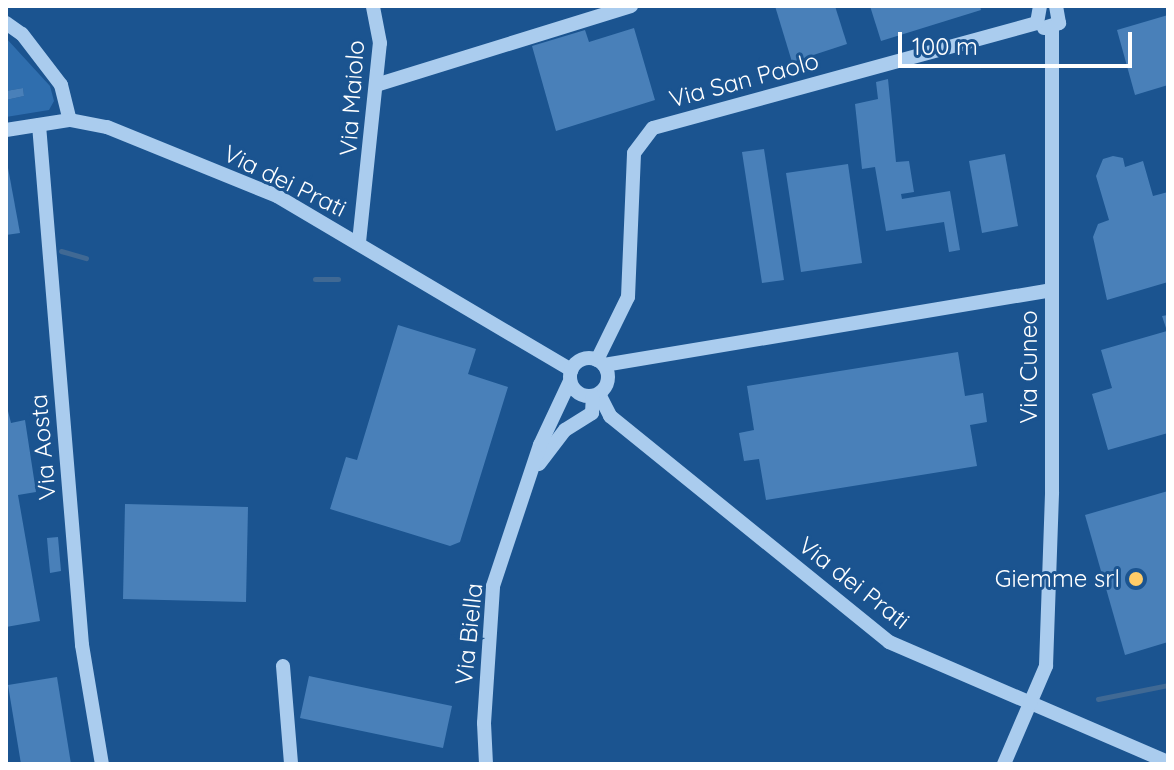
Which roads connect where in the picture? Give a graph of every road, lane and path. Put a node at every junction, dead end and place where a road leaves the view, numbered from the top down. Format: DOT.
graph roads {
  1 [pos="373,6"];
  2 [pos="631,6"];
  3 [pos="1040,6"];
  4 [pos="1061,8"];
  5 [pos="6,23"];
  6 [pos="1037,23"];
  7 [pos="1052,28"];
  8 [pos="376,85"];
  9 [pos="70,120"];
  10 [pos="39,125"];
  11 [pos="6,130"];
  12 [pos="359,242"];
  13 [pos="1051,290"];
  14 [pos="600,362"];
  15 [pos="570,376"];
  16 [pos="596,395"];
  17 [pos="536,468"];
  18 [pos="283,666"];
  19 [pos="1029,701"];
  20 [pos="1168,762"];
  21 [pos="102,764"];
  22 [pos="291,764"];
  23 [pos="486,764"];
  24 [pos="1004,764"];
  1 -- 8 [label="street, Via Maiolo"];
  2 -- 8 [label="street"];
  3 -- 6 [label="street"];
  4 -- 7 [label="street"];
  5 -- 9 [label="street"];
  6 -- 7 [label="street"];
  6 -- 14 [label="street, Via San Paolo"];
  7 -- 13 [label="street, Via Cuneo"];
  8 -- 12 [label="street, Via Maiolo"];
  9 -- 10 [label="street"];
  9 -- 12 [label="street, Via dei Prati"];
  10 -- 11 [label="street"];
  10 -- 21 [label="street, Via Aosta"];
  12 -- 15 [label="street, Via dei Prati"];
  13 -- 14 [label="street"];
  13 -- 19 [label="street, Via Cuneo"];
  14 -- 15 [label="street"];
  14 -- 16 [label="street"];
  15 -- 16 [label="street"];
  15 -- 17 [label="street, Via Biella"];
  16 -- 17 [label="street, Via Biella"];
  16 -- 19 [label="street, Via dei Prati"];
  17 -- 23 [label="street, Via Biella"];
  18 -- 22 [label="street"];
  19 -- 20 [label="street, Via dei Prati"];
  19 -- 24 [label="street"];
}
